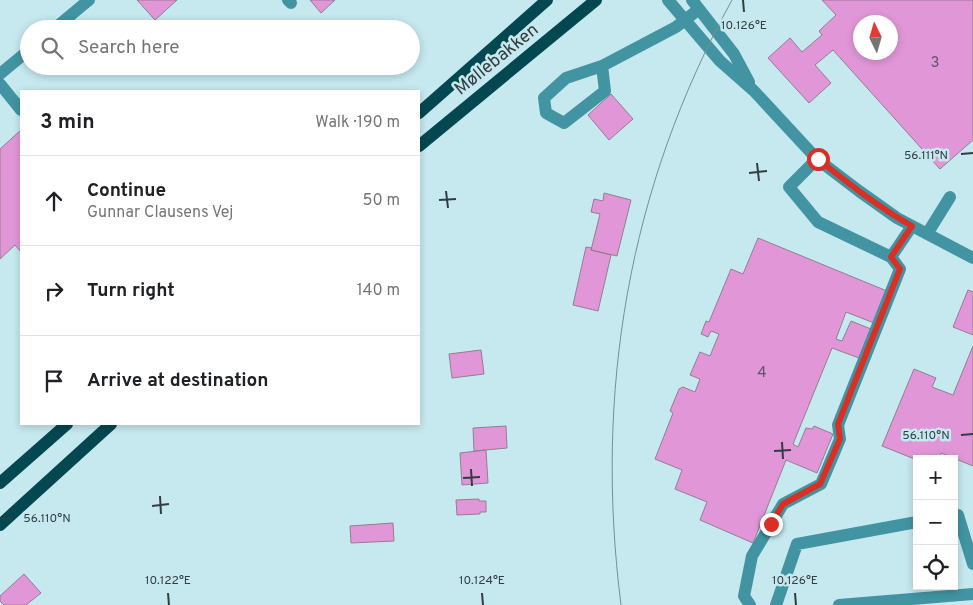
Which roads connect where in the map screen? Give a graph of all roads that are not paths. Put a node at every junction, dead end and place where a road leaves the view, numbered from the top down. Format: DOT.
graph roads {
  1 [pos="89,0"];
  2 [pos="547,0"];
  3 [pos="596,0"];
  4 [pos="668,0"];
  5 [pos="696,4"];
  6 [pos="65,20"];
  7 [pos="685,20"];
  8 [pos="20,57"];
  9 [pos="602,66"];
  10 [pos="0,74"];
  11 [pos="0,84"];
  12 [pos="754,91"];
  13 [pos="20,109"];
  14 [pos="420,112"];
  15 [pos="420,145"];
  16 [pos="818,159"];
  17 [pos="950,197"];
  18 [pos="912,226"];
  19 [pos="927,234"];
  20 [pos="891,257"];
  21 [pos="973,258"];
  22 [pos="66,425"];
  23 [pos="110,425"];
  24 [pos="0,483"];
  25 [pos="958,515"];
  26 [pos="913,523"];
  27 [pos="0,525"];
  28 [pos="973,564"];
  29 [pos="973,594"];
  30 [pos="750,605"];
  31 [pos="776,605"];
  32 [pos="839,605"];
  1 -- 6 [label="street"];
  2 -- 14 [label="main road, Møllebakken"];
  3 -- 15 [label="main road, Møllebakken"];
  4 -- 7 [label="street"];
  5 -- 7 [label="street"];
  5 -- 12 [label="street"];
  7 -- 9 [label="street"];
  7 -- 12 [label="street"];
  8 -- 10 [label="street"];
  9 -- 9 [label="street"];
  11 -- 13 [label="street"];
  12 -- 16 [label="street"];
  16 -- 18 [label="street"];
  16 -- 20 [label="street"];
  17 -- 19 [label="street"];
  18 -- 19 [label="street"];
  18 -- 20 [label="street"];
  19 -- 21 [label="street"];
  20 -- 30 [label="street"];
  22 -- 24 [label="main road"];
  23 -- 27 [label="main road"];
  25 -- 28 [label="street"];
  26 -- 31 [label="street"];
  29 -- 32 [label="street"];
}
